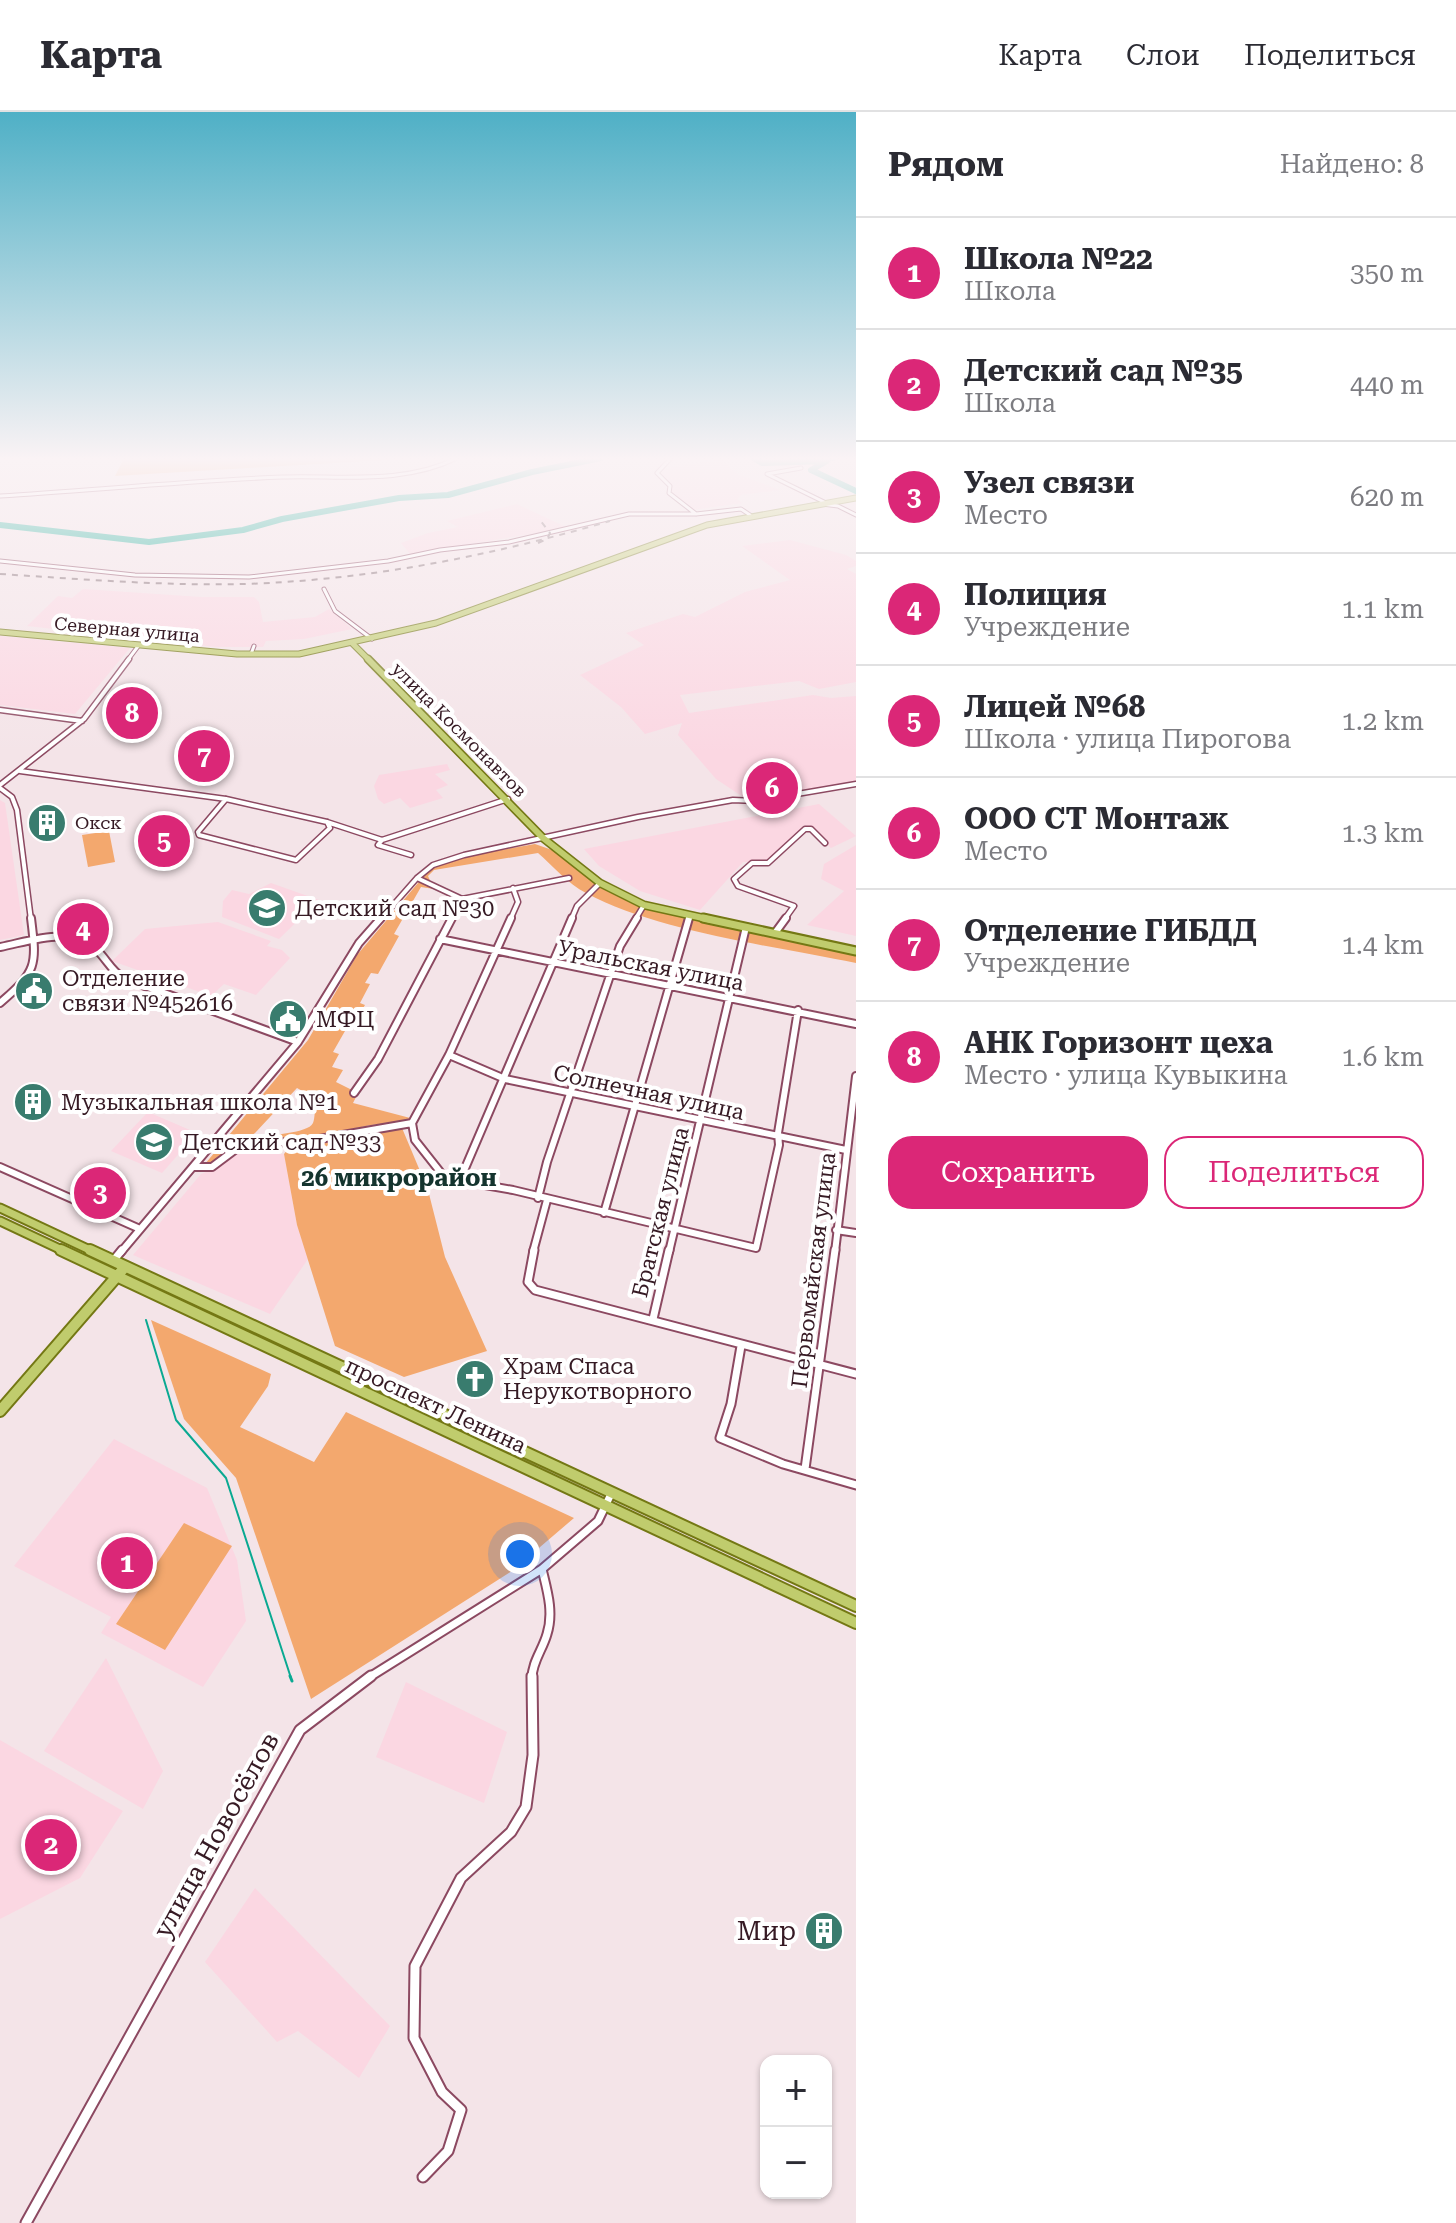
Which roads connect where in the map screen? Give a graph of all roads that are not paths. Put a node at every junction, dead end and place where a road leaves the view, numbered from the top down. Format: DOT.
graph roads {
  1 [pos="409,557"];
  2 [pos="620,557"];
  3 [pos="0,561"];
  4 [pos="324,589"];
  5 [pos="0,632"];
  6 [pos="372,639"];
  7 [pos="353,644"];
  8 [pos="139,645"];
  9 [pos="254,646"];
  10 [pos="251,654"];
  11 [pos="0,710"];
  12 [pos="82,721"];
  13 [pos="20,771"];
  14 [pos="856,784"];
  15 [pos="0,787"];
  16 [pos="226,799"];
  17 [pos="508,799"];
  18 [pos="327,822"];
  19 [pos="543,838"];
  20 [pos="382,840"];
  21 [pos="825,843"];
  22 [pos="411,855"];
  23 [pos="417,878"];
  24 [pos="569,878"];
  25 [pos="600,883"];
  26 [pos="513,888"];
  27 [pos="462,899"];
  28 [pos="644,905"];
  29 [pos="690,916"];
  30 [pos="746,927"];
  31 [pos="775,933"];
  32 [pos="440,939"];
  33 [pos="35,941"];
  34 [pos="0,947"];
  35 [pos="496,951"];
  36 [pos="856,951"];
  37 [pos="552,962"];
  38 [pos="610,974"];
  39 [pos="670,986"];
  40 [pos="730,998"];
  41 [pos="0,1003"];
  42 [pos="798,1010"];
  43 [pos="856,1024"];
  44 [pos="298,1042"];
  45 [pos="449,1055"];
  46 [pos="856,1076"];
  47 [pos="505,1079"];
  48 [pos="354,1093"];
  49 [pos="571,1093"];
  50 [pos="636,1107"];
  51 [pos="853,1116"];
  52 [pos="700,1121"];
  53 [pos="412,1123"];
  54 [pos="779,1139"];
  55 [pos="846,1150"];
  56 [pos="0,1167"];
  57 [pos="194,1167"];
  58 [pos="460,1180"];
  59 [pos="538,1198"];
  60 [pos="547,1200"];
  61 [pos="0,1208"];
  62 [pos="604,1213"];
  63 [pos="0,1221"];
  64 [pos="675,1228"];
  65 [pos="140,1229"];
  66 [pos="836,1230"];
  67 [pos="856,1233"];
  68 [pos="113,1261"];
  69 [pos="125,1267"];
  70 [pos="105,1271"];
  71 [pos="116,1276"];
  72 [pos="653,1319"];
  73 [pos="741,1346"];
  74 [pos="821,1366"];
  75 [pos="856,1374"];
  76 [pos="0,1411"];
  77 [pos="805,1469"];
  78 [pos="856,1485"];
  79 [pos="611,1494"];
  80 [pos="606,1507"];
  81 [pos="542,1569"];
  82 [pos="856,1606"];
  83 [pos="856,1623"];
  84 [pos="423,2177"];
  85 [pos="26,2223"];
  1 -- 3 [label="street"];
  2 -- 6 [label="main road, Северная улица"];
  4 -- 6 [label="street"];
  5 -- 8 [label="main road, Северная улица"];
  6 -- 7 [label="main road, Северная улица"];
  7 -- 10 [label="main road, Северная улица"];
  7 -- 17 [label="main road, улица Космонавтов"];
  8 -- 10 [label="main road, Северная улица"];
  8 -- 12 [label="street"];
  9 -- 10 [label="street"];
  11 -- 12 [label="street"];
  12 -- 13 [label="street"];
  13 -- 15 [label="street"];
  13 -- 16 [label="street"];
  14 -- 19 [label="street"];
  15 -- 33 [label="street"];
  16 -- 18 [label="street"];
  16 -- 18 [label="street"];
  17 -- 19 [label="main road, улица Космонавтов"];
  17 -- 20 [label="street"];
  18 -- 20 [label="street"];
  19 -- 23 [label="street"];
  19 -- 25 [label="main road, улица Космонавтов"];
  20 -- 22 [label="street"];
  21 -- 31 [label="street"];
  23 -- 27 [label="street"];
  23 -- 44 [label="street"];
  24 -- 26 [label="street"];
  25 -- 28 [label="main road, улица Космонавтов"];
  25 -- 37 [label="street"];
  26 -- 27 [label="street"];
  26 -- 35 [label="street"];
  27 -- 32 [label="street"];
  28 -- 29 [label="main road, улица Космонавтов"];
  28 -- 38 [label="street"];
  29 -- 30 [label="main road, улица Космонавтов"];
  29 -- 39 [label="street"];
  30 -- 31 [label="main road, улица Космонавтов"];
  30 -- 40 [label="street, Братская улица"];
  31 -- 36 [label="main road, улица Космонавтов"];
  32 -- 35 [label="street, Уральская улица"];
  32 -- 48 [label="street"];
  33 -- 34 [label="street"];
  33 -- 41 [label="street"];
  33 -- 44 [label="street"];
  35 -- 37 [label="street, Уральская улица"];
  35 -- 45 [label="street"];
  37 -- 38 [label="street, Уральская улица"];
  37 -- 47 [label="street"];
  38 -- 39 [label="street, Уральская улица"];
  38 -- 49 [label="street"];
  39 -- 40 [label="street, Уральская улица"];
  39 -- 50 [label="street"];
  40 -- 42 [label="street, Уральская улица"];
  40 -- 52 [label="street, Братская улица"];
  42 -- 43 [label="street, Уральская улица"];
  42 -- 54 [label="street"];
  44 -- 57 [label="street"];
  45 -- 47 [label="street, Солнечная улица"];
  45 -- 53 [label="street"];
  46 -- 51 [label="street, Первомайская улица"];
  47 -- 49 [label="street, Солнечная улица"];
  47 -- 58 [label="street"];
  49 -- 50 [label="street, Солнечная улица"];
  49 -- 59 [label="street"];
  50 -- 52 [label="street, Солнечная улица"];
  50 -- 62 [label="street"];
  51 -- 55 [label="street, Первомайская улица"];
  52 -- 54 [label="street, Солнечная улица"];
  52 -- 64 [label="street, Братская улица"];
  53 -- 57 [label="street"];
  53 -- 58 [label="street"];
  54 -- 55 [label="street, Солнечная улица"];
  54 -- 64 [label="street"];
  55 -- 66 [label="street, Первомайская улица"];
  56 -- 65 [label="street"];
  57 -- 65 [label="street"];
  58 -- 59 [label="street"];
  59 -- 60 [label="street"];
  60 -- 62 [label="street"];
  60 -- 72 [label="street"];
  61 -- 68 [label="main road, проспект Ленина"];
  62 -- 64 [label="street"];
  63 -- 70 [label="main road, проспект Ленина"];
  64 -- 72 [label="street, Братская улица"];
  65 -- 68 [label="street"];
  66 -- 67 [label="street"];
  66 -- 74 [label="street, Первомайская улица"];
  68 -- 69 [label="main road, проспект Ленина"];
  68 -- 70 [label="main road"];
  69 -- 71 [label="main road"];
  69 -- 79 [label="main road, проспект Ленина"];
  70 -- 71 [label="main road, проспект Ленина"];
  71 -- 76 [label="main road"];
  71 -- 80 [label="main road, проспект Ленина"];
  72 -- 73 [label="street"];
  73 -- 74 [label="street"];
  73 -- 77 [label="street"];
  74 -- 75 [label="street"];
  74 -- 77 [label="street, Первомайская улица"];
  77 -- 78 [label="street"];
  79 -- 80 [label="street, улица Новосёлов"];
  79 -- 82 [label="main road, проспект Ленина"];
  80 -- 81 [label="street, улица Новосёлов"];
  80 -- 83 [label="main road, проспект Ленина"];
  81 -- 84 [label="street"];
  81 -- 85 [label="street, улица Новосёлов"];
}
